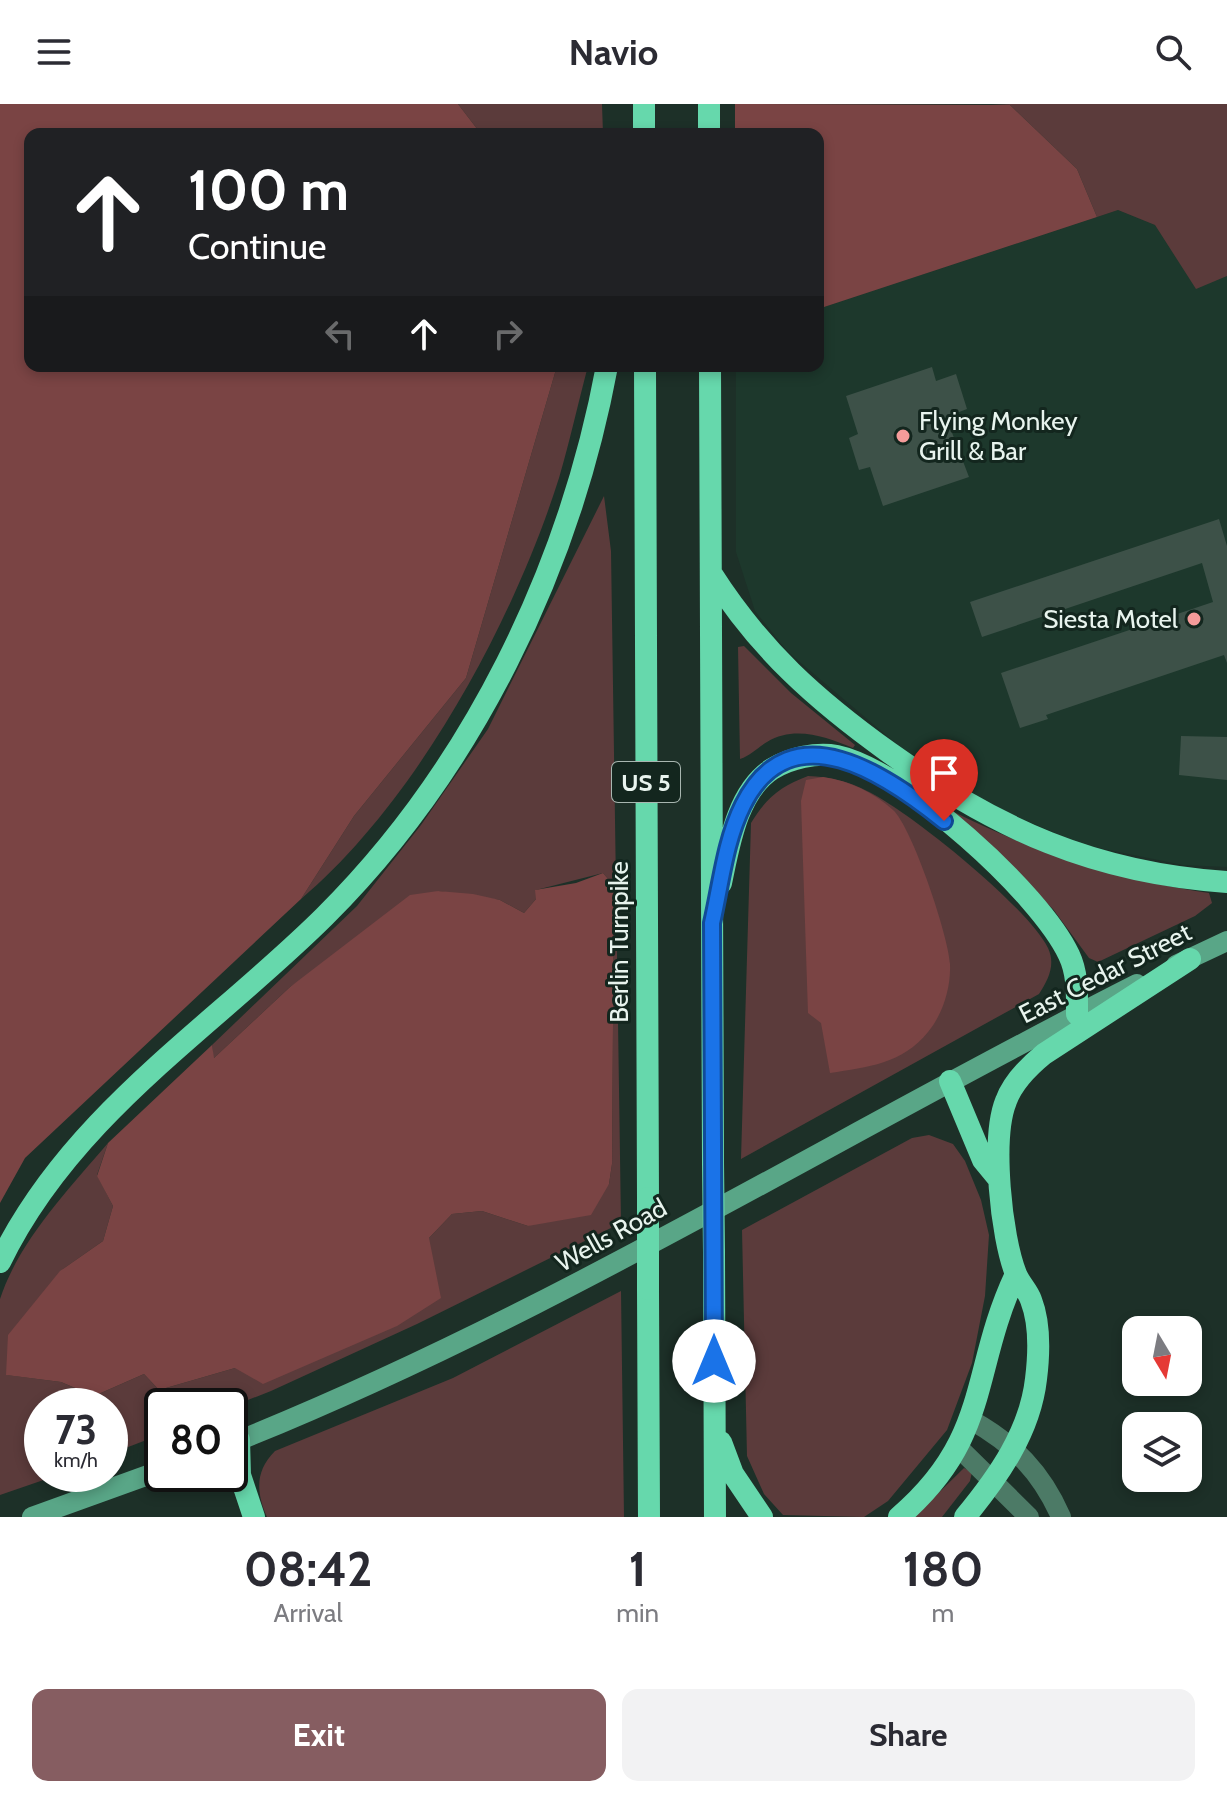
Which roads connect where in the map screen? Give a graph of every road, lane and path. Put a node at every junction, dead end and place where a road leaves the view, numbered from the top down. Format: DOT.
graph roads {
  1 [pos="709,104"];
  2 [pos="644,107"];
  3 [pos="643,128"];
  4 [pos="709,128"];
  5 [pos="606,372"];
  6 [pos="645,372"];
  7 [pos="710,372"];
  8 [pos="711,572"];
  9 [pos="900,774"];
  10 [pos="1227,882"];
  11 [pos="712,923"];
  12 [pos="1227,941"];
  13 [pos="1190,959"];
  14 [pos="1077,1014"];
  15 [pos="1006,1052"];
  16 [pos="950,1081"];
  17 [pos="997,1177"];
  18 [pos="0,1262"];
  19 [pos="1016,1274"];
  20 [pos="714,1414"];
  21 [pos="971,1420"];
  22 [pos="248,1436"];
  23 [pos="959,1448"];
  24 [pos="1015,1448"];
  25 [pos="144,1477"];
  26 [pos="993,1483"];
  27 [pos="246,1492"];
  28 [pos="32,1517"];
  29 [pos="254,1517"];
  30 [pos="649,1517"];
  31 [pos="715,1517"];
  32 [pos="762,1517"];
  33 [pos="899,1517"];
  34 [pos="965,1517"];
  35 [pos="1029,1517"];
  36 [pos="1061,1517"];
  1 -- 4 [label="highway"];
  2 -- 3 [label="highway"];
  5 -- 18 [label="highway"];
  6 -- 30 [label="highway, Berlin Turnpike / US 5, bridge"];
  7 -- 8 [label="highway, US 5"];
  8 -- 9 [label="highway"];
  8 -- 11 [label="highway, US 5"];
  9 -- 10 [label="highway"];
  9 -- 11 [label="highway"];
  9 -- 14 [label="highway"];
  11 -- 20 [label="highway, US 5, bridge"];
  12 -- 13 [label="main road, East Cedar Street"];
  13 -- 14 [label="main road, East Cedar Street"];
  13 -- 17 [label="highway"];
  14 -- 15 [label="main road, East Cedar Street"];
  15 -- 16 [label="main road, Wells Road"];
  16 -- 17 [label="highway"];
  16 -- 22 [label="main road, Wells Road"];
  17 -- 19 [label="highway"];
  19 -- 21 [label="highway"];
  19 -- 24 [label="highway"];
  20 -- 31 [label="highway, US 5"];
  20 -- 32 [label="highway"];
  21 -- 23 [label="highway"];
  21 -- 24 [label="street"];
  23 -- 26 [label="street"];
  23 -- 33 [label="highway"];
  24 -- 26 [label="highway"];
  24 -- 36 [label="street"];
  25 -- 28 [label="main road"];
  26 -- 34 [label="highway"];
  26 -- 35 [label="street"];
  27 -- 29 [label="highway"];
}
